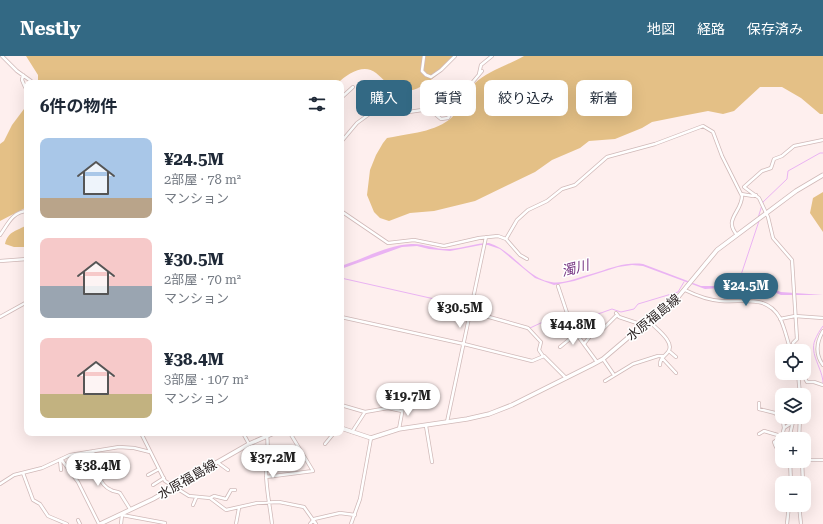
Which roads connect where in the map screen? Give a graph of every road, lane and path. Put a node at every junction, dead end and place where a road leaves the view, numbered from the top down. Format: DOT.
graph roads {
  1 [pos="2,56"];
  2 [pos="424,56"];
  3 [pos="455,56"];
  4 [pos="492,56"];
  5 [pos="482,72"];
  6 [pos="23,75"];
  7 [pos="479,75"];
  8 [pos="30,80"];
  9 [pos="24,85"];
  10 [pos="352,87"];
  11 [pos="344,95"];
  12 [pos="344,138"];
  13 [pos="823,140"];
  14 [pos="823,175"];
  15 [pos="742,194"];
  16 [pos="756,195"];
  17 [pos="24,211"];
  18 [pos="344,213"];
  19 [pos="765,214"];
  20 [pos="0,234"];
  21 [pos="737,236"];
  22 [pos="486,237"];
  23 [pos="506,239"];
  24 [pos="24,259"];
  25 [pos="527,259"];
  26 [pos="0,261"];
  27 [pos="558,286"];
  28 [pos="685,290"];
  29 [pos="24,304"];
  30 [pos="472,308"];
  31 [pos="795,316"];
  32 [pos="0,317"];
  33 [pos="344,318"];
  34 [pos="823,318"];
  35 [pos="780,319"];
  36 [pos="649,321"];
  37 [pos="643,325"];
  38 [pos="823,331"];
  39 [pos="576,334"];
  40 [pos="464,344"];
  41 [pos="584,344"];
  42 [pos="789,344"];
  43 [pos="793,344"];
  44 [pos="560,347"];
  45 [pos="669,351"];
  46 [pos="544,356"];
  47 [pos="662,357"];
  48 [pos="676,357"];
  49 [pos="603,359"];
  50 [pos="597,362"];
  51 [pos="660,365"];
  52 [pos="823,366"];
  53 [pos="676,373"];
  54 [pos="614,374"];
  55 [pos="566,378"];
  56 [pos="799,380"];
  57 [pos="605,381"];
  58 [pos="806,382"];
  59 [pos="822,384"];
  60 [pos="800,387"];
  61 [pos="404,402"];
  62 [pos="759,403"];
  63 [pos="344,406"];
  64 [pos="402,411"];
  65 [pos="365,412"];
  66 [pos="446,423"];
  67 [pos="790,424"];
  68 [pos="426,426"];
  69 [pos="784,428"];
  70 [pos="344,429"];
  71 [pos="399,429"];
  72 [pos="352,432"];
  73 [pos="783,432"];
  74 [pos="759,434"];
  75 [pos="775,435"];
  76 [pos="142,436"];
  77 [pos="245,436"];
  78 [pos="267,436"];
  79 [pos="292,436"];
  80 [pos="332,436"];
  81 [pos="371,438"];
  82 [pos="249,444"];
  83 [pos="325,444"];
  84 [pos="93,451"];
  85 [pos="150,452"];
  86 [pos="61,459"];
  87 [pos="811,460"];
  88 [pos="823,460"];
  89 [pos="217,462"];
  90 [pos="432,462"];
  91 [pos="159,469"];
  92 [pos="61,470"];
  93 [pos="228,470"];
  94 [pos="23,473"];
  95 [pos="148,475"];
  96 [pos="266,477"];
  97 [pos="164,478"];
  98 [pos="0,484"];
  99 [pos="153,485"];
  100 [pos="174,488"];
  101 [pos="235,490"];
  102 [pos="196,498"];
  103 [pos="210,498"];
  104 [pos="269,502"];
  105 [pos="193,505"];
  106 [pos="238,508"];
  107 [pos="130,509"];
  108 [pos="788,512"];
  109 [pos="800,512"];
  110 [pos="122,514"];
  111 [pos="355,515"];
  112 [pos="314,519"];
  113 [pos="78,520"];
  114 [pos="165,523"];
  115 [pos="67,524"];
  116 [pos="80,524"];
  117 [pos="99,524"];
  118 [pos="121,524"];
  119 [pos="236,524"];
  120 [pos="272,524"];
  121 [pos="310,524"];
  122 [pos="316,524"];
  123 [pos="350,524"];
  124 [pos="787,524"];
  125 [pos="801,524"];
  1 -- 6 [label="street"];
  2 -- 3 [label="street"];
  4 -- 7 [label="street"];
  5 -- 7 [label="street"];
  6 -- 8 [label="street"];
  6 -- 9 [label="street"];
  7 -- 12 [label="street"];
  10 -- 11 [label="street"];
  13 -- 16 [label="street"];
  14 -- 19 [label="main road, 水原福島線"];
  15 -- 16 [label="street"];
  15 -- 21 [label="street"];
  15 -- 23 [label="street"];
  16 -- 19 [label="street"];
  17 -- 20 [label="street"];
  18 -- 22 [label="street"];
  19 -- 21 [label="main road, 水原福島線"];
  19 -- 31 [label="street"];
  21 -- 28 [label="main road, 水原福島線"];
  22 -- 23 [label="street"];
  22 -- 30 [label="street"];
  23 -- 25 [label="street"];
  24 -- 26 [label="street"];
  27 -- 39 [label="street"];
  28 -- 35 [label="street"];
  28 -- 36 [label="main road, 水原福島線"];
  29 -- 32 [label="street"];
  30 -- 40 [label="street"];
  30 -- 46 [label="street"];
  31 -- 34 [label="street"];
  31 -- 35 [label="street"];
  31 -- 43 [label="street"];
  33 -- 40 [label="street"];
  35 -- 42 [label="street"];
  36 -- 37 [label="main road, 水原福島線"];
  36 -- 45 [label="street"];
  37 -- 41 [label="street"];
  37 -- 49 [label="main road, 水原福島線"];
  38 -- 52 [label="street"];
  39 -- 41 [label="street"];
  39 -- 44 [label="street"];
  40 -- 46 [label="street"];
  40 -- 66 [label="street"];
  41 -- 50 [label="street"];
  45 -- 47 [label="street"];
  45 -- 48 [label="street"];
  46 -- 55 [label="street"];
  47 -- 51 [label="street"];
  47 -- 53 [label="street"];
  47 -- 54 [label="street"];
  49 -- 50 [label="main road, 水原福島線"];
  49 -- 54 [label="street"];
  50 -- 55 [label="main road, 水原福島線"];
  54 -- 57 [label="street"];
  55 -- 66 [label="main road, 水原福島線"];
  56 -- 60 [label="street"];
  58 -- 59 [label="street"];
  58 -- 60 [label="street"];
  61 -- 64 [label="street"];
  62 -- 69 [label="street"];
  63 -- 65 [label="street"];
  64 -- 65 [label="street"];
  64 -- 71 [label="street"];
  65 -- 72 [label="street"];
  66 -- 68 [label="main road, 水原福島線"];
  67 -- 69 [label="street"];
  68 -- 71 [label="main road, 水原福島線"];
  68 -- 90 [label="street"];
  69 -- 73 [label="street"];
  70 -- 72 [label="main road"];
  71 -- 81 [label="main road, 水原福島線"];
  72 -- 81 [label="main road"];
  74 -- 75 [label="street"];
  76 -- 85 [label="street"];
  77 -- 82 [label="street"];
  78 -- 82 [label="main road, 水原福島線"];
  78 -- 96 [label="street"];
  79 -- 96 [label="street"];
  80 -- 83 [label="street"];
  81 -- 111 [label="street"];
  82 -- 89 [label="main road, 水原福島線"];
  84 -- 85 [label="street"];
  84 -- 86 [label="street"];
  84 -- 107 [label="street"];
  85 -- 91 [label="street"];
  86 -- 92 [label="street"];
  86 -- 94 [label="street"];
  86 -- 117 [label="street"];
  87 -- 88 [label="street"];
  89 -- 93 [label="street"];
  89 -- 100 [label="main road, 水原福島線"];
  91 -- 95 [label="street"];
  91 -- 97 [label="street"];
  94 -- 98 [label="street"];
  94 -- 115 [label="street"];
  96 -- 104 [label="street"];
  97 -- 99 [label="street"];
  97 -- 100 [label="street"];
  100 -- 102 [label="street"];
  100 -- 107 [label="main road, 水原福島線"];
  101 -- 103 [label="street"];
  102 -- 103 [label="street"];
  102 -- 105 [label="street"];
  103 -- 106 [label="street"];
  104 -- 106 [label="street"];
  104 -- 112 [label="street"];
  104 -- 120 [label="street"];
  106 -- 119 [label="street"];
  107 -- 110 [label="main road, 水原福島線"];
  108 -- 124 [label="street"];
  109 -- 125 [label="street"];
  110 -- 114 [label="street"];
  110 -- 117 [label="main road, 水原福島線"];
  110 -- 118 [label="street"];
  111 -- 112 [label="street"];
  111 -- 123 [label="street"];
  112 -- 121 [label="street"];
  112 -- 122 [label="street"];
  113 -- 116 [label="street"];
}
